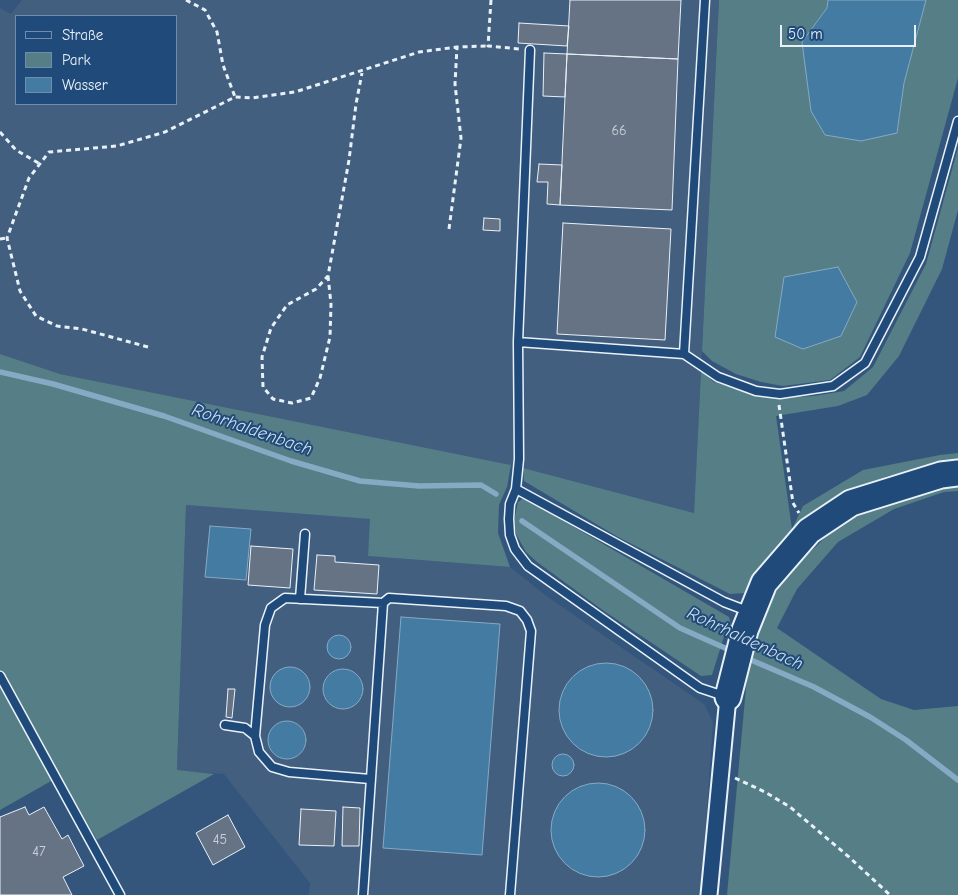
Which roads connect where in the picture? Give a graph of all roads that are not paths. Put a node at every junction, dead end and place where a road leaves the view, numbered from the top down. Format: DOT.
graph roads {
  1 [pos="705,0"];
  2 [pos="530,50"];
  3 [pos="958,121"];
  4 [pos="518,342"];
  5 [pos="684,354"];
  6 [pos="958,473"];
  7 [pos="516,489"];
  8 [pos="305,534"];
  9 [pos="300,599"];
  10 [pos="383,603"];
  11 [pos="748,621"];
  12 [pos="0,676"];
  13 [pos="730,688"];
  14 [pos="225,725"];
  15 [pos="255,736"];
  16 [pos="370,778"];
  17 [pos="120,895"];
  18 [pos="363,895"];
  19 [pos="510,895"];
  20 [pos="709,895"];
  1 -- 5 [label="lane"];
  2 -- 4 [label="lane"];
  3 -- 5 [label="lane"];
  4 -- 5 [label="lane"];
  4 -- 7 [label="lane"];
  6 -- 11 [label="main road"];
  7 -- 11 [label="lane"];
  7 -- 13 [label="lane"];
  8 -- 9 [label="lane"];
  9 -- 10 [label="lane"];
  9 -- 15 [label="lane"];
  10 -- 16 [label="lane"];
  10 -- 19 [label="lane"];
  11 -- 13 [label="main road"];
  12 -- 17 [label="lane"];
  13 -- 20 [label="street"];
  14 -- 15 [label="lane"];
  15 -- 16 [label="lane"];
  16 -- 18 [label="lane"];
}
